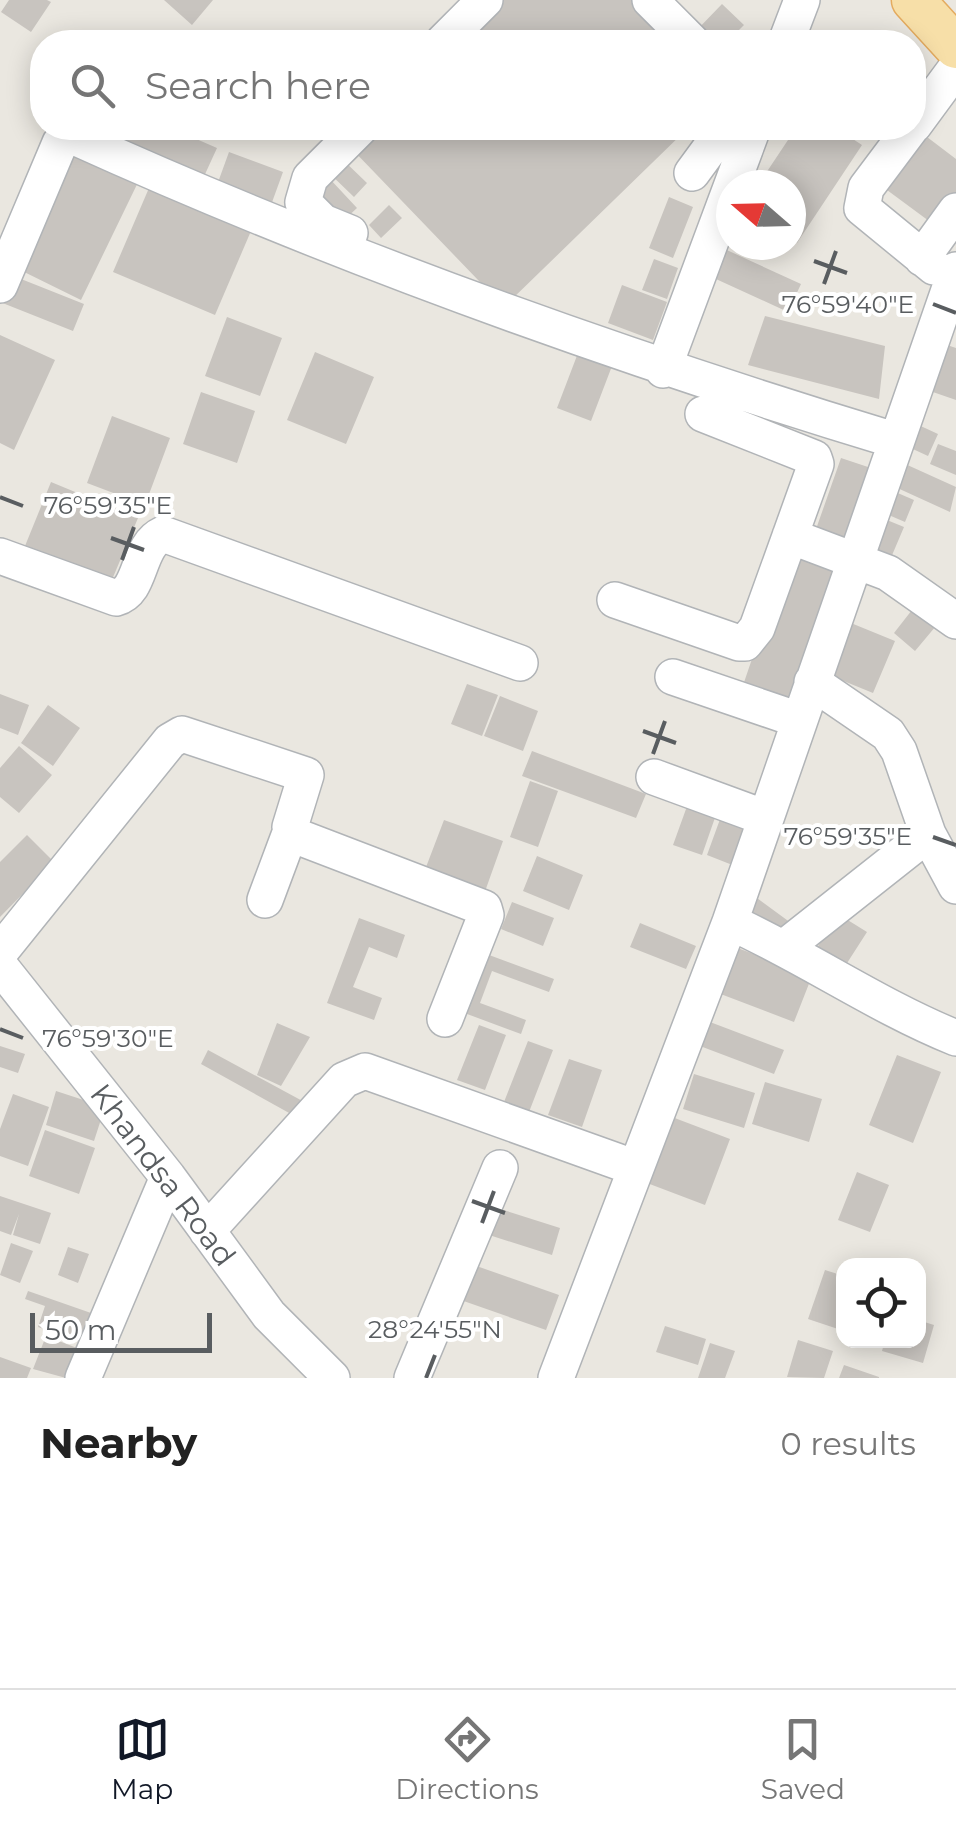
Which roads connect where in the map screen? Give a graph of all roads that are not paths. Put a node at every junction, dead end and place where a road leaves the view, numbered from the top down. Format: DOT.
graph roads {
  1 [pos="485,0"];
  2 [pos="650,0"];
  3 [pos="802,0"];
  4 [pos="913,0"];
  5 [pos="455,30"];
  6 [pos="680,30"];
  7 [pos="791,30"];
  8 [pos="956,47"];
  9 [pos="956,68"];
  10 [pos="926,108"];
  11 [pos="64,140"];
  12 [pos="78,140"];
  13 [pos="348,140"];
  14 [pos="720,140"];
  15 [pos="749,140"];
  16 [pos="902,140"];
  17 [pos="692,173"];
  18 [pos="956,211"];
  19 [pos="937,265"];
  20 [pos="433,270"];
  21 [pos="0,286"];
  22 [pos="663,370"];
  23 [pos="703,414"];
  24 [pos="894,440"];
  25 [pos="790,536"];
  26 [pos="0,556"];
  27 [pos="857,558"];
  28 [pos="616,600"];
  29 [pos="956,621"];
  30 [pos="520,662"];
  31 [pos="672,678"];
  32 [pos="812,682"];
  33 [pos="799,720"];
  34 [pos="654,777"];
  35 [pos="766,818"];
  36 [pos="290,832"];
  37 [pos="928,834"];
  38 [pos="956,886"];
  39 [pos="265,900"];
  40 [pos="730,922"];
  41 [pos="785,947"];
  42 [pos="0,952"];
  43 [pos="0,966"];
  44 [pos="445,1019"];
  45 [pos="956,1038"];
  46 [pos="500,1168"];
  47 [pos="634,1168"];
  48 [pos="168,1177"];
  49 [pos="207,1230"];
  50 [pos="83,1378"];
  51 [pos="332,1378"];
  52 [pos="412,1378"];
  53 [pos="556,1378"];
  1 -- 5 [label="street"];
  2 -- 6 [label="street"];
  3 -- 7 [label="street"];
  4 -- 8 [label="main road"];
  9 -- 10 [label="street"];
  11 -- 21 [label="street"];
  12 -- 22 [label="street"];
  13 -- 20 [label="street"];
  14 -- 17 [label="street"];
  15 -- 22 [label="street"];
  16 -- 19 [label="street"];
  18 -- 19 [label="street"];
  19 -- 24 [label="street"];
  22 -- 24 [label="street"];
  23 -- 25 [label="street"];
  24 -- 27 [label="street"];
  25 -- 27 [label="street"];
  25 -- 28 [label="street"];
  26 -- 30 [label="street"];
  27 -- 29 [label="street"];
  27 -- 32 [label="street"];
  31 -- 33 [label="street"];
  32 -- 33 [label="street"];
  32 -- 37 [label="street"];
  33 -- 35 [label="street"];
  34 -- 35 [label="street"];
  35 -- 40 [label="street"];
  36 -- 39 [label="street"];
  36 -- 42 [label="street"];
  36 -- 44 [label="street"];
  37 -- 38 [label="street"];
  37 -- 41 [label="street"];
  40 -- 41 [label="street"];
  40 -- 47 [label="street"];
  41 -- 45 [label="street"];
  43 -- 48 [label="street, Khandsa Road"];
  46 -- 52 [label="street"];
  47 -- 49 [label="street"];
  47 -- 53 [label="street"];
  48 -- 49 [label="street, Khandsa Road"];
  48 -- 50 [label="street"];
  49 -- 51 [label="street, Khandsa Road"];
}
